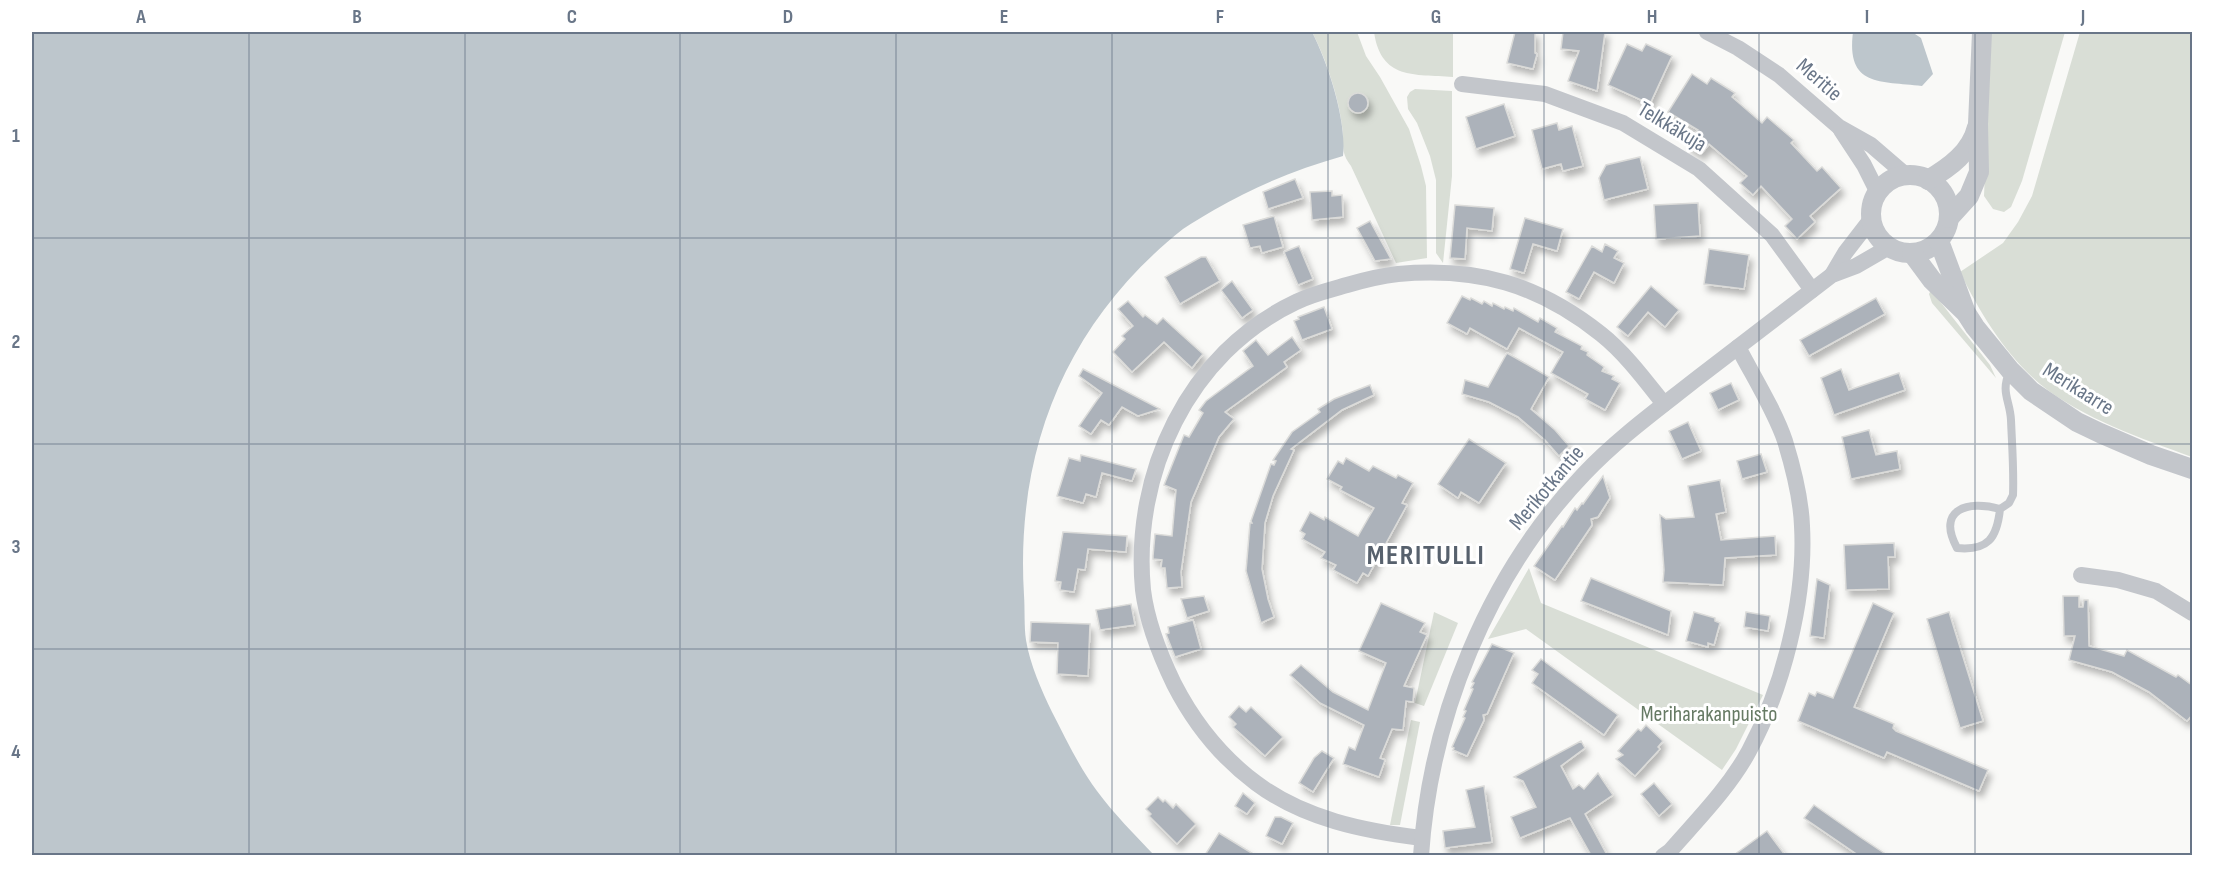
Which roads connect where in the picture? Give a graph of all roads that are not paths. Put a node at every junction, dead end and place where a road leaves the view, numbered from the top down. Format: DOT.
graph roads {
  1 [pos="1707,32"];
  2 [pos="1982,32"];
  3 [pos="1462,84"];
  4 [pos="1978,124"];
  5 [pos="1839,127"];
  6 [pos="1907,176"];
  7 [pos="1928,180"];
  8 [pos="1878,193"];
  9 [pos="1872,218"];
  10 [pos="1949,218"];
  11 [pos="1939,241"];
  12 [pos="1889,246"];
  13 [pos="1912,253"];
  14 [pos="1832,275"];
  15 [pos="1812,290"];
  16 [pos="1966,313"];
  17 [pos="1738,348"];
  18 [pos="2010,370"];
  19 [pos="1664,404"];
  20 [pos="2193,469"];
  21 [pos="2000,509"];
  22 [pos="2081,575"];
  23 [pos="2193,613"];
  24 [pos="1422,838"];
  25 [pos="1421,855"];
  26 [pos="1663,855"];
  1 -- 5 [label="street, Meritie"];
  2 -- 4 [label="street"];
  3 -- 15 [label="street, Telkkäkuja"];
  4 -- 7 [label="street"];
  4 -- 10 [label="street"];
  5 -- 6 [label="street, Meritie"];
  5 -- 8 [label="street, Meritie"];
  6 -- 7 [label="street"];
  6 -- 8 [label="street"];
  7 -- 10 [label="street"];
  8 -- 9 [label="street"];
  9 -- 12 [label="street"];
  9 -- 14 [label="street, Merikotkantie"];
  10 -- 11 [label="street"];
  11 -- 13 [label="street"];
  11 -- 16 [label="street, Merikaarre"];
  12 -- 13 [label="street"];
  12 -- 14 [label="street, Merikotkantie"];
  13 -- 16 [label="street, Merikaarre"];
  14 -- 15 [label="street, Merikotkantie"];
  15 -- 17 [label="street, Merikotkantie"];
  16 -- 18 [label="street, Merikaarre"];
  17 -- 19 [label="street, Merikotkantie"];
  17 -- 26 [label="street"];
  18 -- 20 [label="street, Merikaarre"];
  18 -- 21 [label="lane"];
  19 -- 24 [label="street, Merikotkantie"];
  19 -- 24 [label="street"];
  21 -- 21 [label="lane"];
  22 -- 23 [label="street"];
  24 -- 25 [label="street, Merikotkantie"];
}
